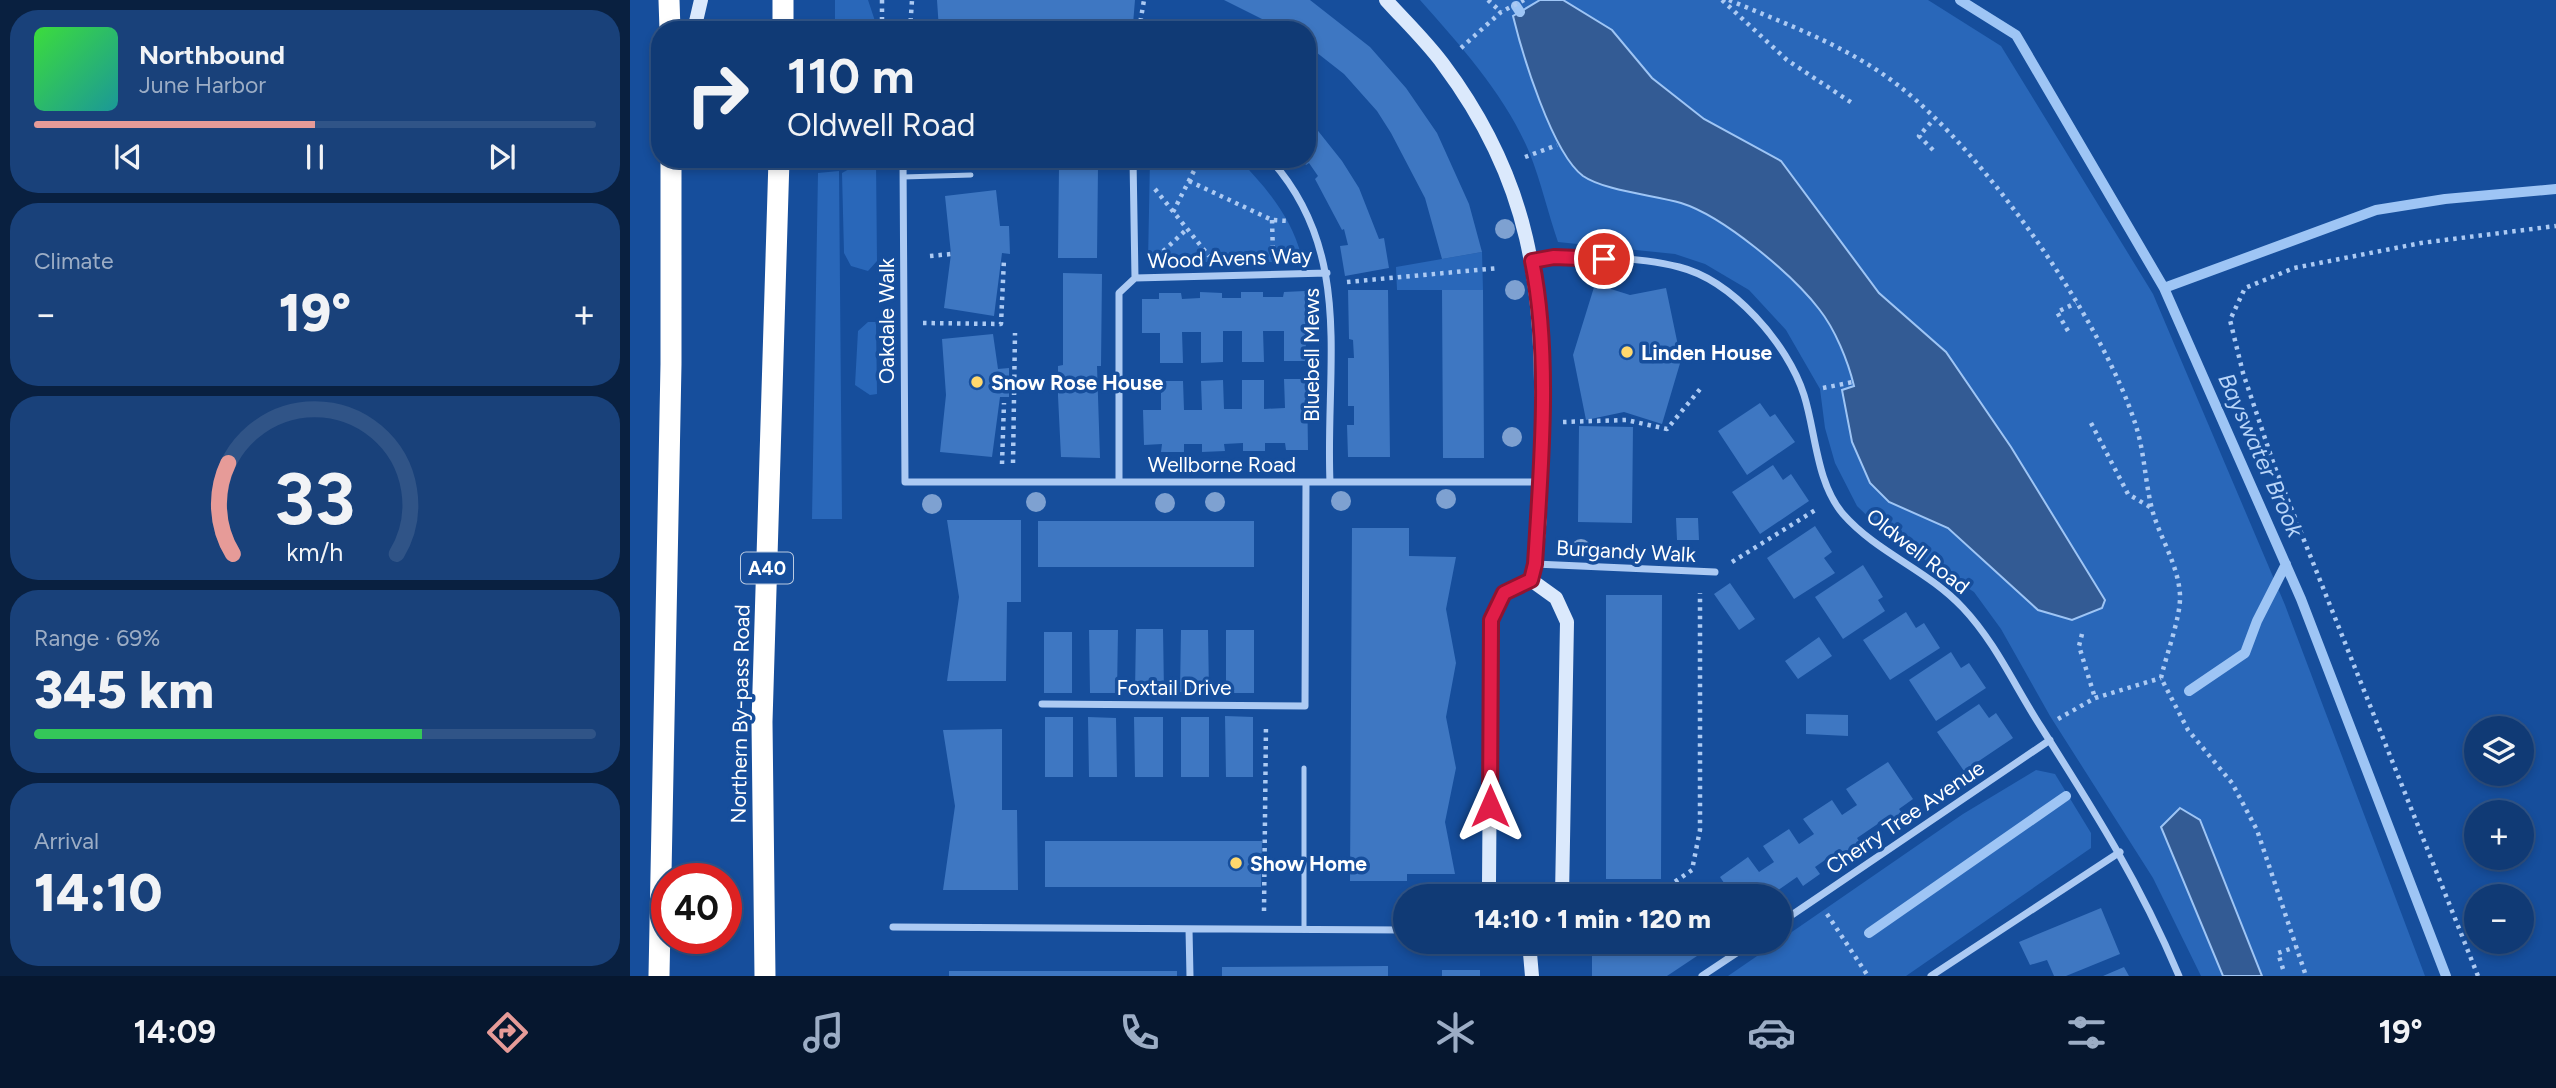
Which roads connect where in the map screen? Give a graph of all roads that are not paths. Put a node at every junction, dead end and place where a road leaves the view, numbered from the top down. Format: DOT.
graph roads {
  1 [pos="669,0"];
  2 [pos="701,0"];
  3 [pos="1386,0"];
  4 [pos="670,21"];
  5 [pos="696,21"];
  6 [pos="671,168"];
  7 [pos="779,168"];
  8 [pos="903,168"];
  9 [pos="1133,168"];
  10 [pos="1278,168"];
  11 [pos="971,175"];
  12 [pos="903,177"];
  13 [pos="1532,261"];
  14 [pos="1327,273"];
  15 [pos="1135,278"];
  16 [pos="905,482"];
  17 [pos="1119,482"];
  18 [pos="1306,482"];
  19 [pos="1330,482"];
  20 [pos="1540,482"];
  21 [pos="1535,564"];
  22 [pos="1715,572"];
  23 [pos="1531,580"];
  24 [pos="1042,704"];
  25 [pos="2050,740"];
  26 [pos="1304,768"];
  27 [pos="2120,852"];
  28 [pos="1489,884"];
  29 [pos="1562,884"];
  30 [pos="1792,915"];
  31 [pos="893,927"];
  32 [pos="1189,929"];
  33 [pos="1304,930"];
  34 [pos="1393,930"];
  35 [pos="1530,954"];
  36 [pos="1735,954"];
  37 [pos="659,976"];
  38 [pos="765,976"];
  39 [pos="1190,976"];
  40 [pos="1532,976"];
  41 [pos="1702,976"];
  42 [pos="1931,976"];
  43 [pos="2179,976"];
  1 -- 4 [label="highway"];
  2 -- 5 [label="street"];
  3 -- 13 [label="street"];
  6 -- 37 [label="highway"];
  7 -- 38 [label="highway, Northern By-pass Road / A40"];
  8 -- 12 [label="street, Oakdale Walk"];
  9 -- 15 [label="street"];
  10 -- 14 [label="street, Bluebell Mews"];
  11 -- 12 [label="lane"];
  12 -- 16 [label="street, Oakdale Walk"];
  13 -- 20 [label="street"];
  13 -- 25 [label="street, Oldwell Road"];
  14 -- 15 [label="street, Wood Avens Way"];
  14 -- 19 [label="street, Bluebell Mews"];
  15 -- 17 [label="street"];
  16 -- 17 [label="street, Wellborne Road"];
  17 -- 18 [label="street, Wellborne Road"];
  18 -- 19 [label="street, Wellborne Road"];
  18 -- 24 [label="street, Foxtail Drive"];
  19 -- 20 [label="street, Wellborne Road"];
  20 -- 21 [label="street"];
  21 -- 22 [label="street, Burgandy Walk"];
  21 -- 23 [label="street"];
  23 -- 28 [label="street"];
  23 -- 29 [label="street"];
  25 -- 27 [label="street, Oldwell Road"];
  25 -- 30 [label="street, Cherry Tree Avenue"];
  26 -- 33 [label="lane"];
  27 -- 42 [label="street"];
  27 -- 43 [label="street, Oldwell Road"];
  31 -- 32 [label="street"];
  32 -- 33 [label="street"];
  32 -- 39 [label="street"];
  33 -- 34 [label="street"];
  35 -- 40 [label="street"];
  36 -- 41 [label="street"];
}
